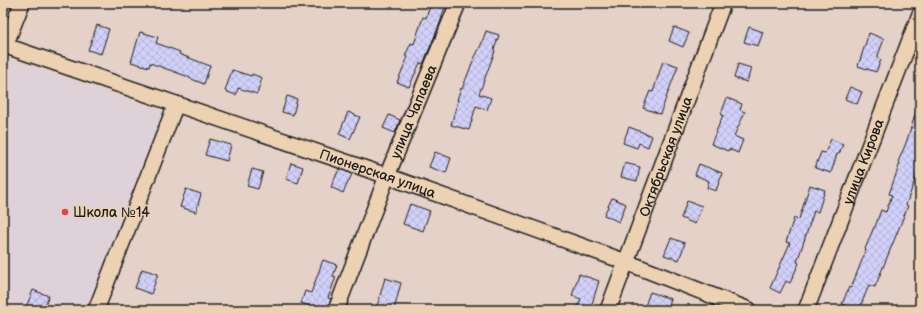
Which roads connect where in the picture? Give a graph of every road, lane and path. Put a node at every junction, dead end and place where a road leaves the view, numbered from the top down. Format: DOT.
graph roads {
  1 [pos="22,3"];
  2 [pos="458,3"];
  3 [pos="723,3"];
  4 [pos="920,14"];
  5 [pos="4,46"];
  6 [pos="176,104"];
  7 [pos="387,176"];
  8 [pos="626,262"];
  9 [pos="96,310"];
  10 [pos="336,310"];
  11 [pos="608,310"];
  12 [pos="749,310"];
  13 [pos="806,310"];
  1 -- 5 [label="street"];
  2 -- 7 [label="street, улица Чапаева"];
  3 -- 8 [label="street, Октябрьская улица"];
  4 -- 13 [label="street, улица Кирова"];
  5 -- 6 [label="street, Пионерская улица"];
  6 -- 7 [label="street, Пионерская улица"];
  6 -- 9 [label="street"];
  7 -- 8 [label="street, Пионерская улица"];
  7 -- 10 [label="street, улица Чапаева"];
  8 -- 11 [label="street, Октябрьская улица"];
  8 -- 12 [label="street, Пионерская улица"];
}
